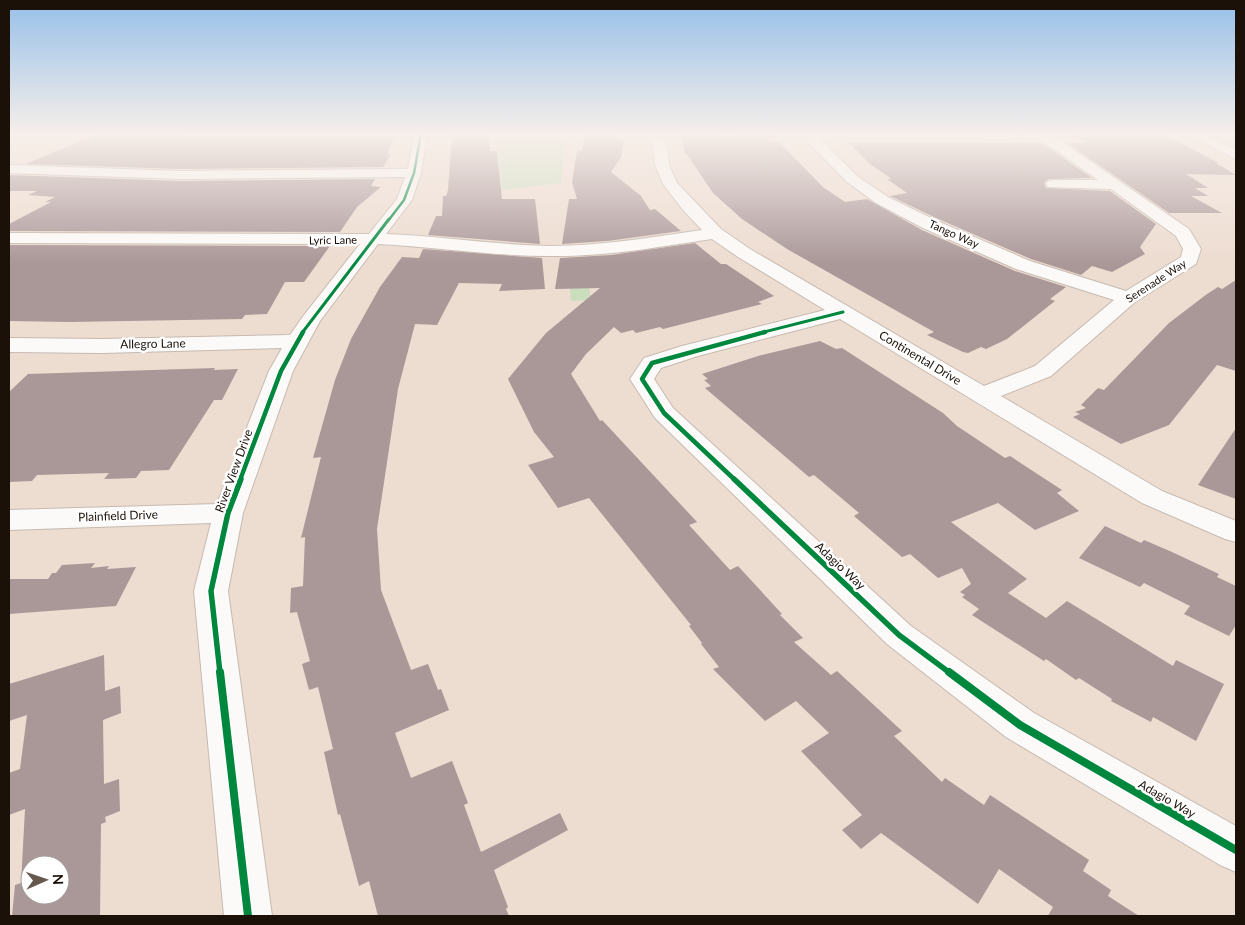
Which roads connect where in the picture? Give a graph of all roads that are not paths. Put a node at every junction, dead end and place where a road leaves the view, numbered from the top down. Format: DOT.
graph roads {
  1 [pos="412,177"];
  2 [pos="667,177"];
  3 [pos="850,177"];
  4 [pos="1103,177"];
  5 [pos="1053,184"];
  6 [pos="1114,185"];
  7 [pos="716,233"];
  8 [pos="9,238"];
  9 [pos="374,239"];
  10 [pos="1128,298"];
  11 [pos="843,312"];
  12 [pos="296,341"];
  13 [pos="9,345"];
  14 [pos="980,395"];
  15 [pos="228,513"];
  16 [pos="9,520"];
  17 [pos="1236,532"];
  18 [pos="1236,850"];
  19 [pos="248,916"];
  1 -- 9 [label="street, River View Drive"];
  2 -- 7 [label="street, Continental Drive"];
  3 -- 10 [label="street, Tango Way"];
  4 -- 6 [label="street, Serenade Way"];
  5 -- 6 [label="street"];
  6 -- 10 [label="street, Serenade Way"];
  7 -- 9 [label="street, Lyric Lane"];
  7 -- 11 [label="street, Continental Drive"];
  8 -- 9 [label="street, Lyric Lane"];
  9 -- 12 [label="street, River View Drive"];
  10 -- 14 [label="street, Serenade Way"];
  11 -- 14 [label="street, Continental Drive"];
  11 -- 18 [label="street, Adagio Way"];
  12 -- 13 [label="street, Allegro Lane"];
  12 -- 15 [label="street, River View Drive"];
  14 -- 17 [label="street, Continental Drive"];
  15 -- 16 [label="street, Plainfield Drive"];
  15 -- 19 [label="street, River View Drive"];
}
